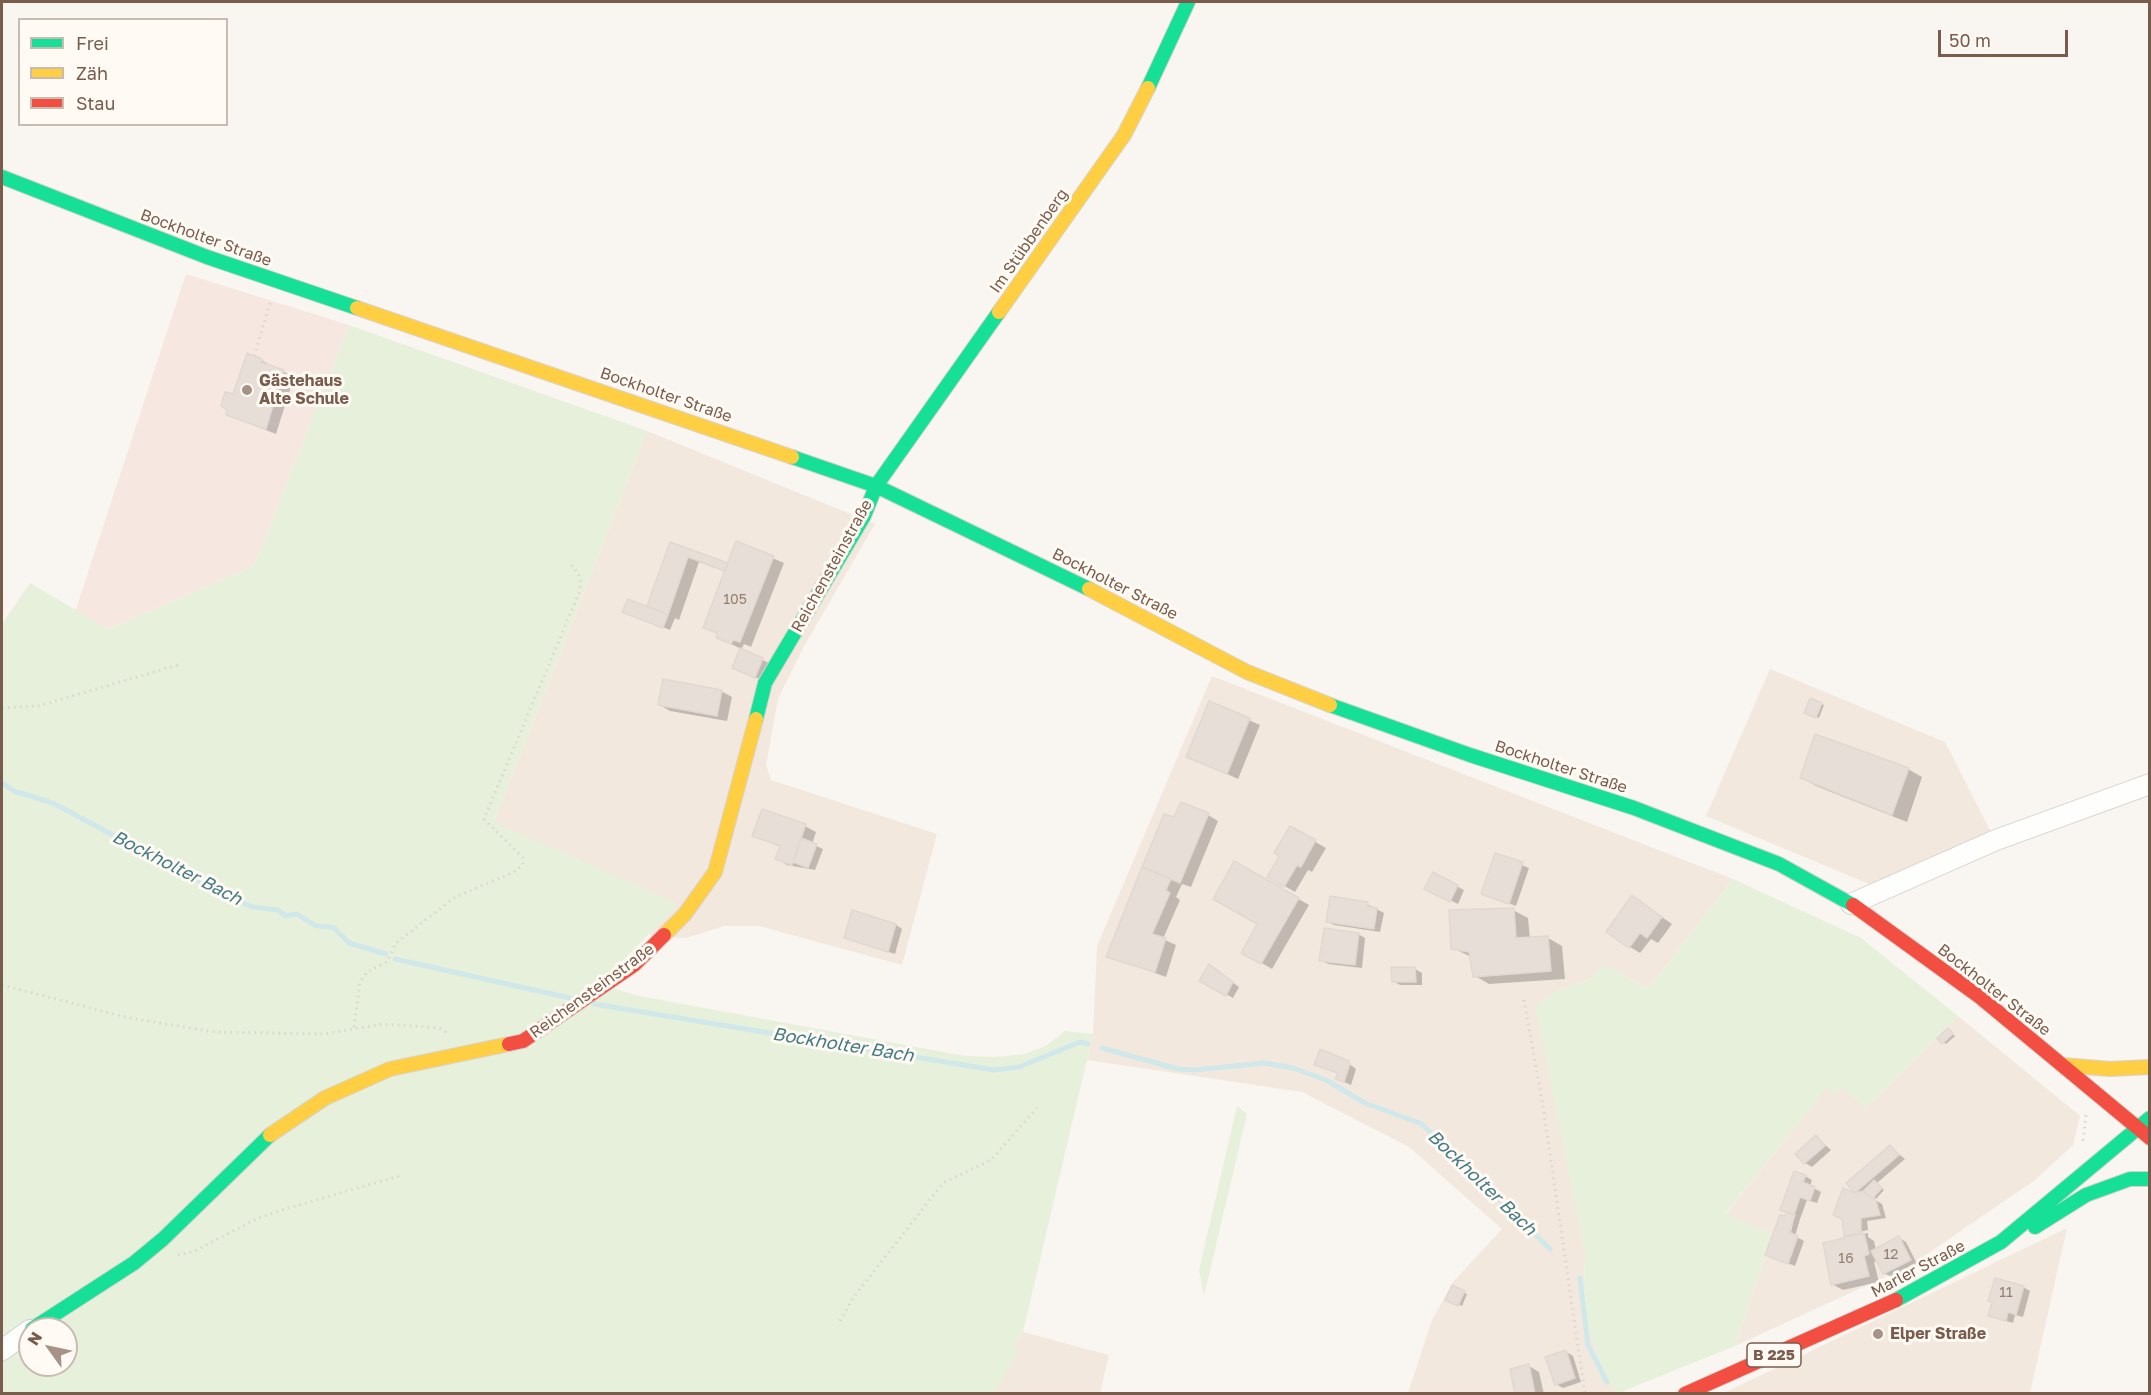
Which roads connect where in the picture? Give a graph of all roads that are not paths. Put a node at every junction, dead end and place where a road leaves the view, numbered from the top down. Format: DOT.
graph roads {
  1 [pos="1188,2"];
  2 [pos="2,177"];
  3 [pos="876,486"];
  4 [pos="2150,784"];
  5 [pos="1851,904"];
  6 [pos="2062,1065"];
  7 [pos="2150,1067"];
  8 [pos="2150,1118"];
  9 [pos="2138,1128"];
  10 [pos="2150,1138"];
  11 [pos="2150,1179"];
  12 [pos="2001,1242"];
  13 [pos="51,1317"];
  14 [pos="18,1339"];
  15 [pos="2,1350"];
  16 [pos="1685,1394"];
  1 -- 3 [label="street, Im Stübbenberg"];
  2 -- 3 [label="street, Bockholter Straße"];
  3 -- 5 [label="street, Bockholter Straße"];
  3 -- 13 [label="street, Reichensteinstraße"];
  4 -- 5 [label="street"];
  5 -- 6 [label="street, Bockholter Straße"];
  6 -- 7 [label="street"];
  6 -- 9 [label="street, Bockholter Straße"];
  8 -- 9 [label="street, B 225"];
  9 -- 10 [label="street, Bockholter Straße"];
  9 -- 12 [label="street, Marler Straße / B 225"];
  11 -- 12 [label="street"];
  12 -- 16 [label="street, Marler Straße / B 225"];
  14 -- 15 [label="street, Reichensteinstraße"];
}
